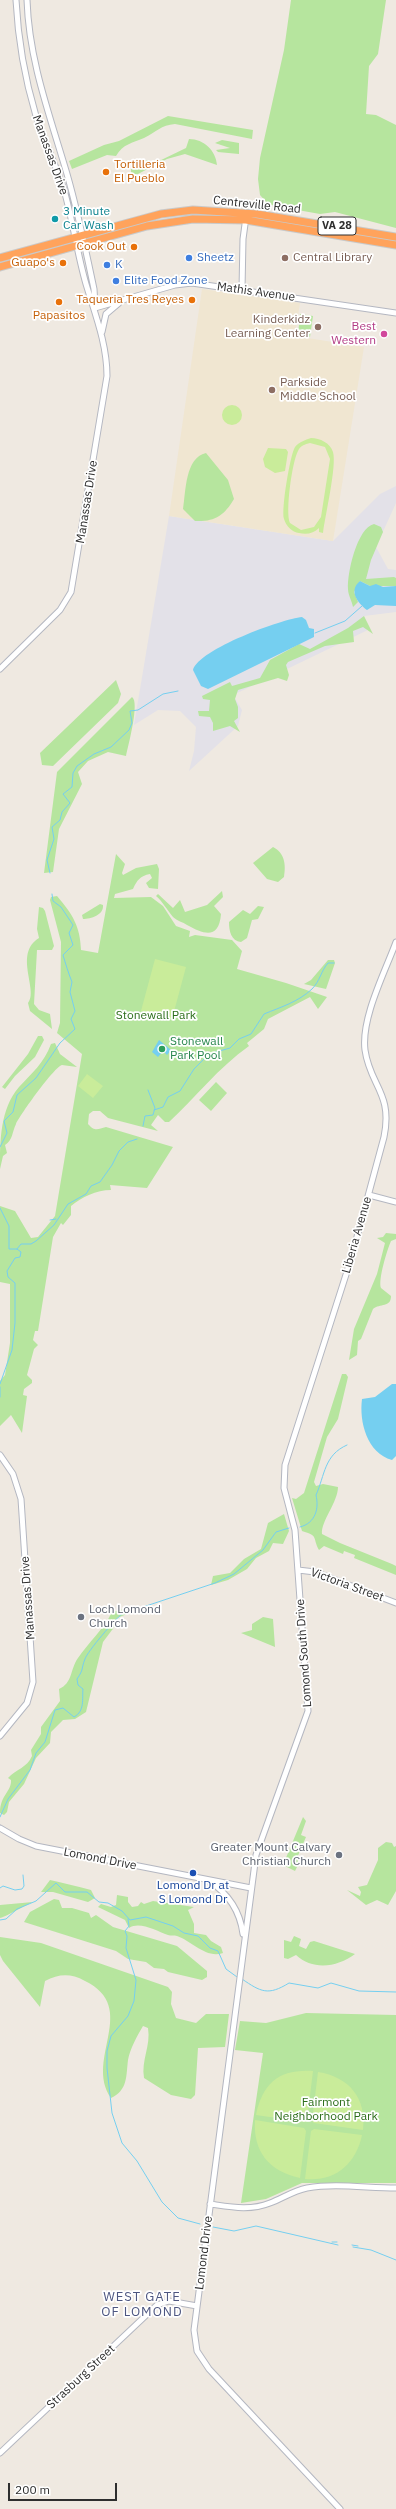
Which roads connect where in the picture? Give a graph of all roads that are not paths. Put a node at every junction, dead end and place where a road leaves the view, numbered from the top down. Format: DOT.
graph roads {
  1 [pos="16,0"];
  2 [pos="27,0"];
  3 [pos="244,216"];
  4 [pos="79,236"];
  5 [pos="396,237"];
  6 [pos="81,244"];
  7 [pos="396,245"];
  8 [pos="0,258"];
  9 [pos="0,267"];
  10 [pos="242,289"];
  11 [pos="127,298"];
  12 [pos="95,308"];
  13 [pos="396,313"];
  14 [pos="101,337"];
  15 [pos="0,669"];
  16 [pos="396,942"];
  17 [pos="369,1195"];
  18 [pos="396,1202"];
  19 [pos="0,1455"];
  20 [pos="295,1528"];
  21 [pos="298,1570"];
  22 [pos="396,1603"];
  23 [pos="0,1736"];
  24 [pos="0,1828"];
  25 [pos="205,1879"];
  26 [pos="251,1888"];
  27 [pos="244,1942"];
  28 [pos="396,2188"];
  29 [pos="210,2204"];
  30 [pos="197,2306"];
  31 [pos="0,2454"];
  32 [pos="340,2509"];
  1 -- 4 [label="main road, Manassas Drive"];
  2 -- 4 [label="main road, Manassas Drive"];
  3 -- 4 [label="highway, Centreville Road / VA 28"];
  3 -- 5 [label="highway, Centreville Road / VA 28"];
  3 -- 6 [label="highway, Centreville Road / VA 28"];
  3 -- 7 [label="highway, Centreville Road / VA 28"];
  3 -- 10 [label="main road"];
  4 -- 6 [label="main road, Manassas Drive"];
  4 -- 8 [label="highway, Centreville Road / VA 28"];
  6 -- 9 [label="highway, Centreville Road / VA 28"];
  6 -- 12 [label="main road, Manassas Drive"];
  10 -- 11 [label="main road, Mathis Avenue"];
  10 -- 13 [label="main road, Mathis Avenue"];
  11 -- 12 [label="main road, Mathis Avenue"];
  11 -- 14 [label="main road"];
  12 -- 14 [label="main road, Manassas Drive"];
  14 -- 15 [label="main road, Manassas Drive"];
  16 -- 17 [label="main road, Liberia Avenue"];
  17 -- 18 [label="main road"];
  17 -- 20 [label="main road, Liberia Avenue"];
  19 -- 23 [label="main road, Manassas Drive"];
  20 -- 21 [label="main road, Lomond South Drive"];
  21 -- 22 [label="main road, Victoria Street"];
  21 -- 26 [label="main road, Lomond South Drive"];
  24 -- 25 [label="main road, Lomond Drive"];
  25 -- 26 [label="main road, Lomond Drive"];
  25 -- 27 [label="main road, Lomond Drive"];
  26 -- 27 [label="main road, Lomond Drive"];
  27 -- 29 [label="main road, Lomond Drive"];
  28 -- 29 [label="main road"];
  29 -- 30 [label="main road, Lomond Drive"];
  30 -- 31 [label="main road, Strasburg Street"];
  30 -- 32 [label="main road, Lomond Drive"];
}
